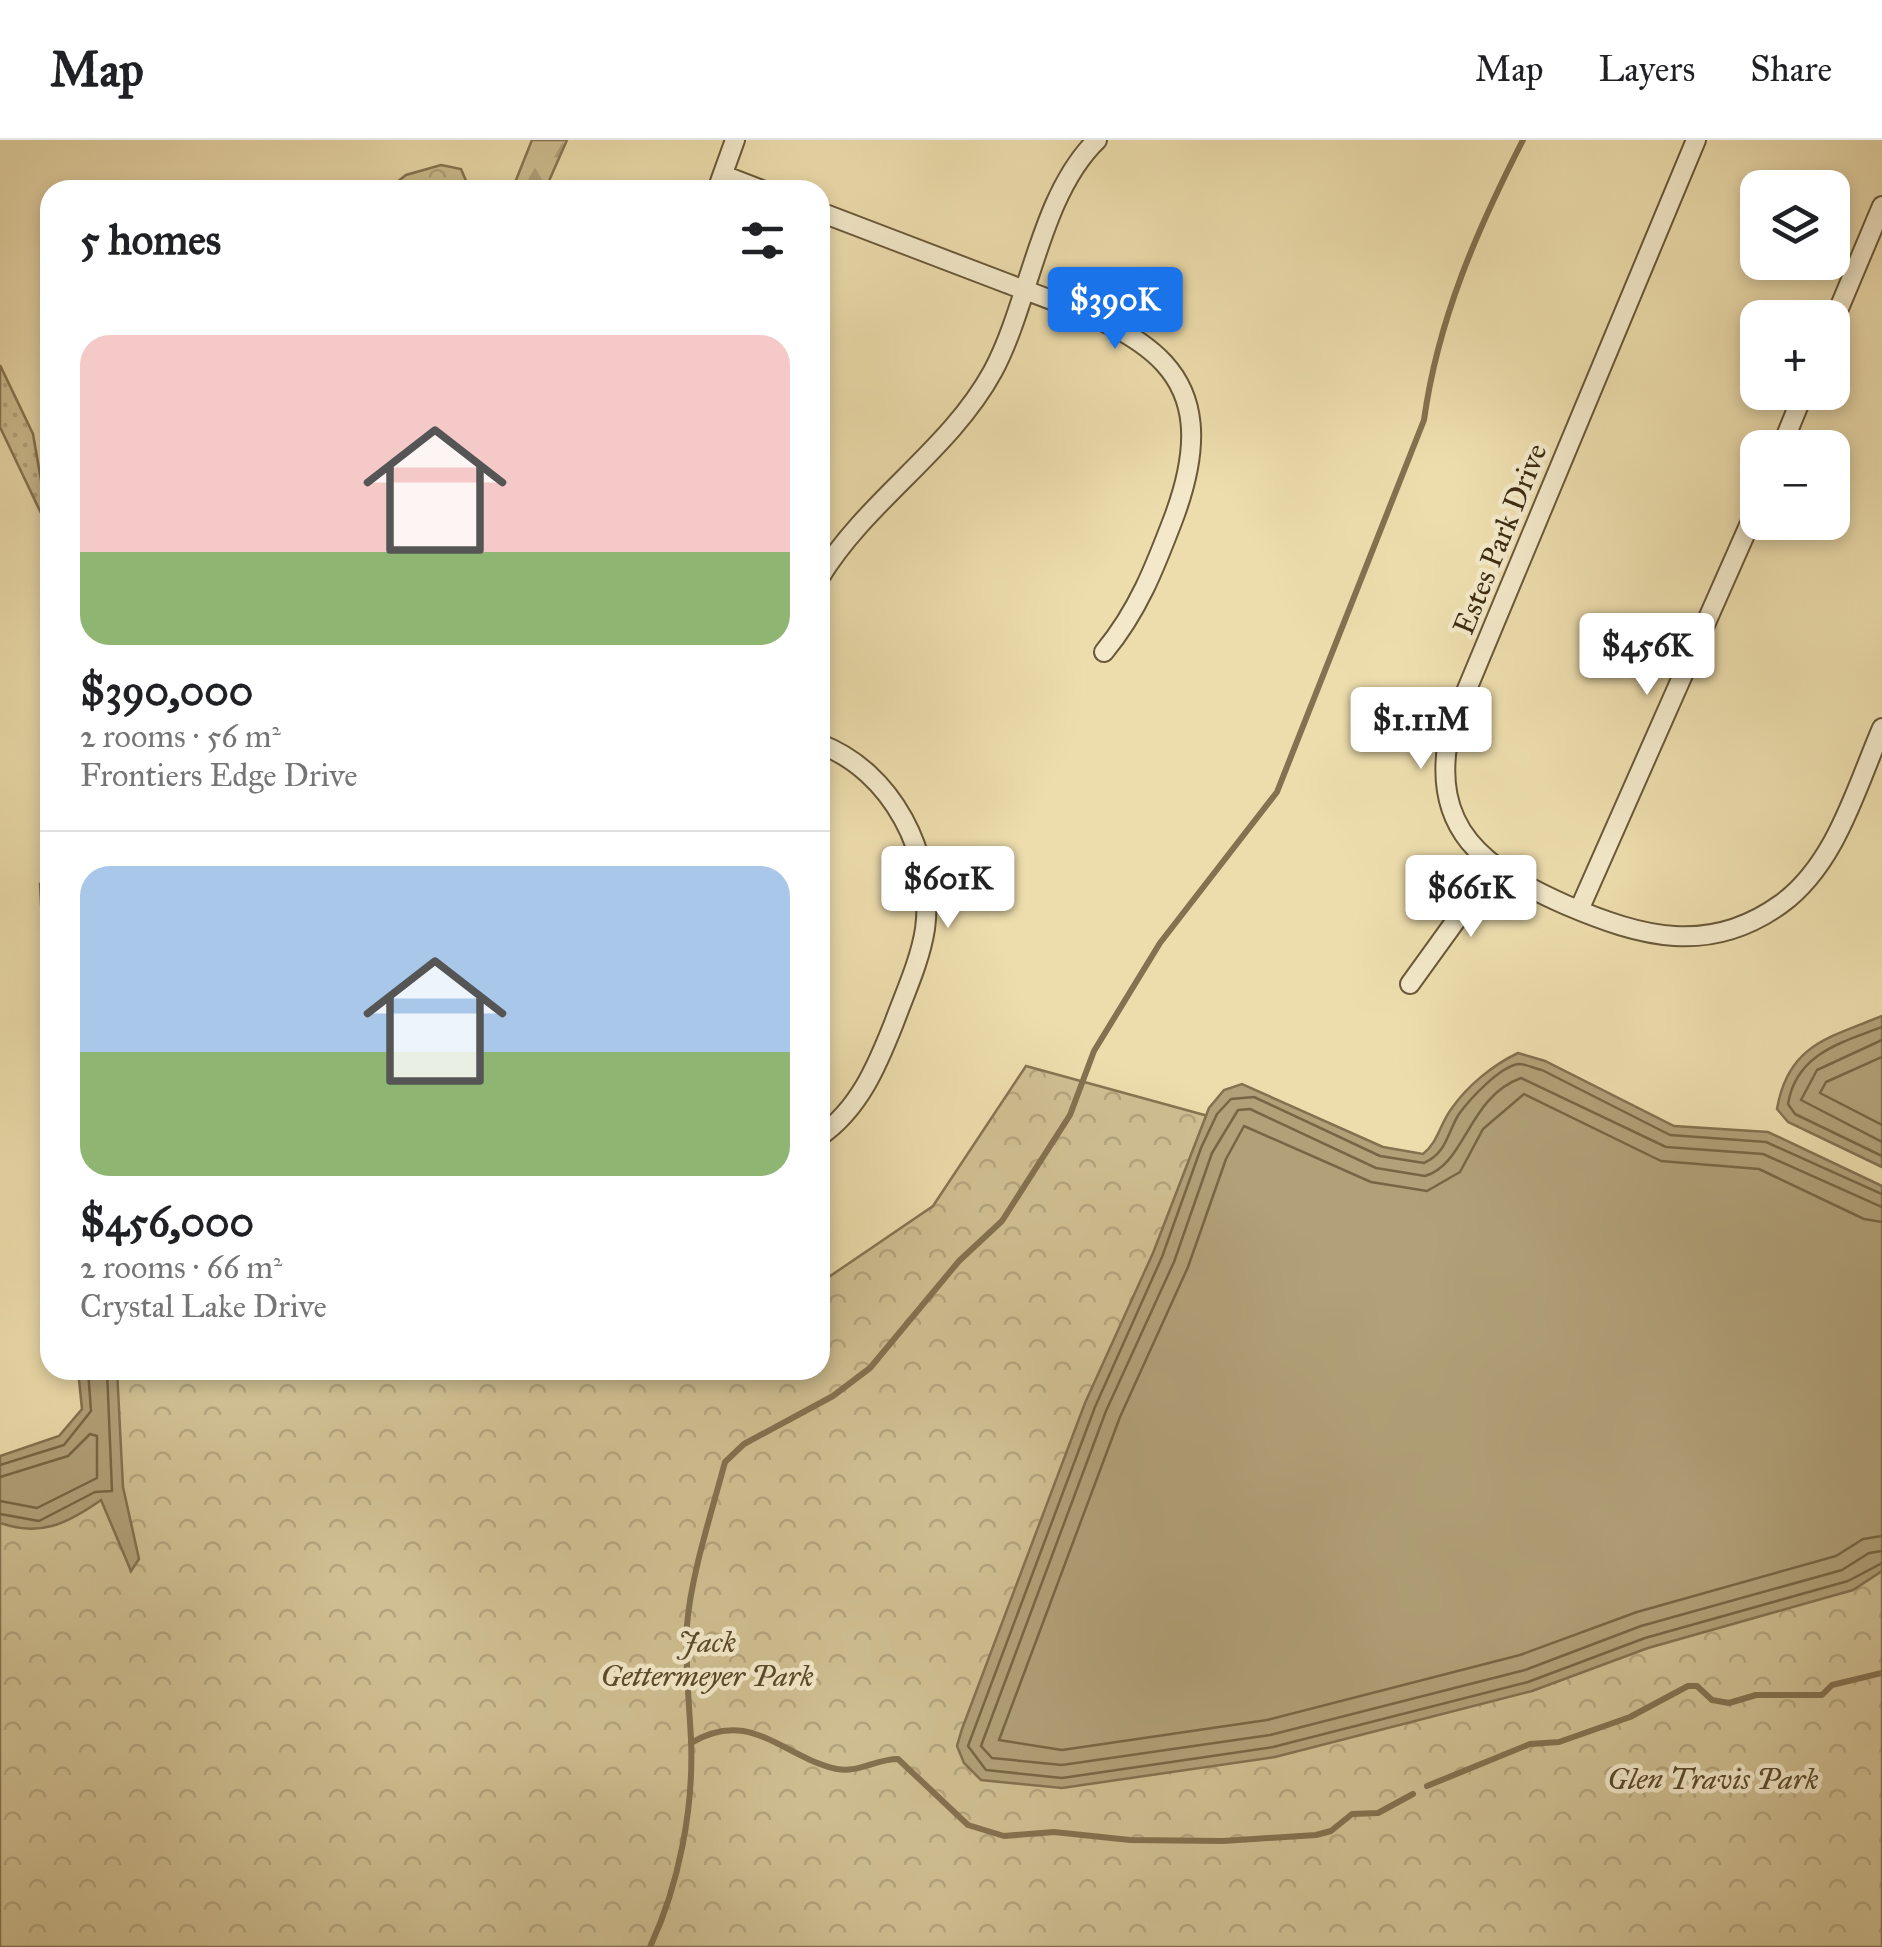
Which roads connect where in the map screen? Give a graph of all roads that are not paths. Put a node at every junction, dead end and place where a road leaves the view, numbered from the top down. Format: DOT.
graph roads {
  1 [pos="735,140"];
  2 [pos="1097,140"];
  3 [pos="1696,140"];
  4 [pos="721,180"];
  5 [pos="1882,206"];
  6 [pos="830,216"];
  7 [pos="1025,290"];
  8 [pos="1843,300"];
  9 [pos="1743,540"];
  10 [pos="830,562"];
  11 [pos="1104,652"];
  12 [pos="1882,728"];
  13 [pos="830,749"];
  14 [pos="1493,869"];
  15 [pos="1579,910"];
  16 [pos="1410,984"];
  17 [pos="830,1125"];
  1 -- 4 [label="street"];
  2 -- 7 [label="street"];
  3 -- 14 [label="street, Estes Park Drive"];
  5 -- 8 [label="street"];
  6 -- 7 [label="street"];
  7 -- 10 [label="street"];
  7 -- 11 [label="street"];
  9 -- 15 [label="street"];
  12 -- 15 [label="street, Estes Park Drive"];
  13 -- 17 [label="street"];
  14 -- 15 [label="street, Estes Park Drive"];
  14 -- 16 [label="street"];
}
